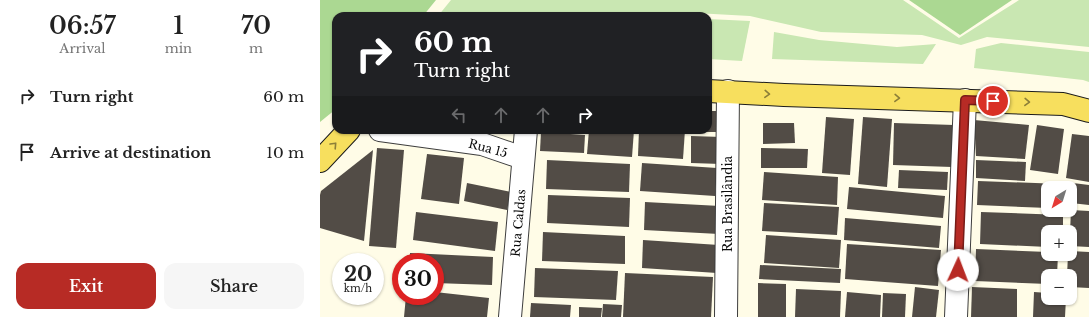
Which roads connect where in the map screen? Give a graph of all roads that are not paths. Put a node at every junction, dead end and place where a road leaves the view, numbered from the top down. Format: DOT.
graph roads {
  1 [pos="718,91"];
  2 [pos="965,100"];
  3 [pos="1089,111"];
  4 [pos="345,134"];
  5 [pos="409,134"];
  6 [pos="526,134"];
  7 [pos="523,158"];
  8 [pos="320,161"];
  9 [pos="510,317"];
  10 [pos="726,317"];
  11 [pos="956,317"];
  1 -- 2 [label="main road, one-way"];
  1 -- 10 [label="street, Rua Brasilândia"];
  2 -- 3 [label="main road, one-way"];
  2 -- 11 [label="street"];
  8 -- 4 [label="main road, one-way"];
  5 -- 7 [label="street, Rua 15"];
  6 -- 7 [label="street, Rua Caldas"];
  7 -- 9 [label="street, Rua Caldas"];
}
